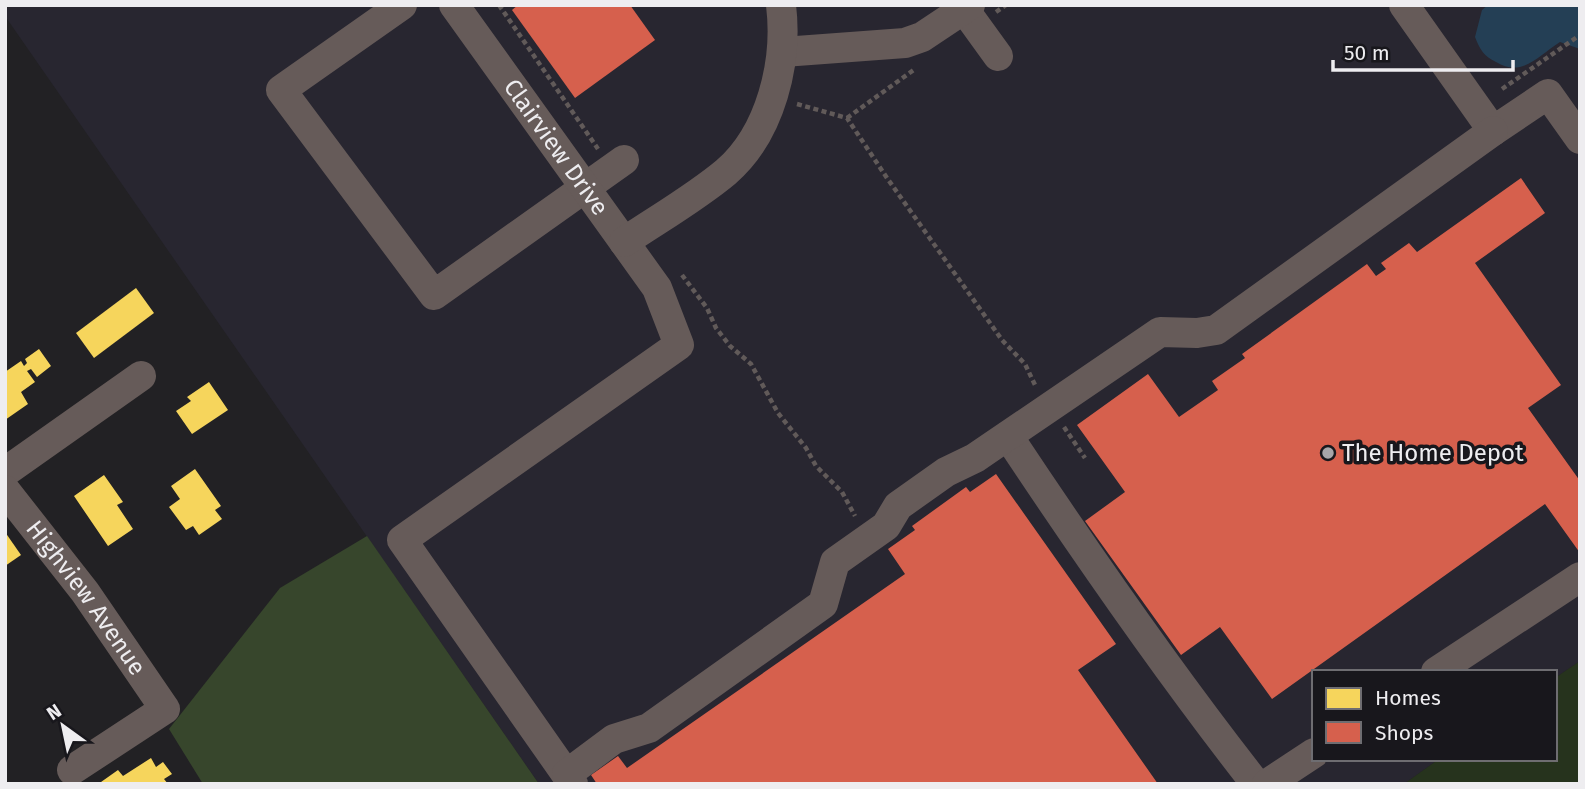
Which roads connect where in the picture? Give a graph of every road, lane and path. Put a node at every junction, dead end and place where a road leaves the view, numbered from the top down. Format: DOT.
graph roads {
  1 [pos="402,5"];
  2 [pos="454,5"];
  3 [pos="499,5"];
  4 [pos="781,5"];
  5 [pos="1404,5"];
  6 [pos="967,7"];
  7 [pos="1580,35"];
  8 [pos="783,52"];
  9 [pos="998,56"];
  10 [pos="1502,89"];
  11 [pos="796,104"];
  12 [pos="1493,131"];
  13 [pos="1580,139"];
  14 [pos="618,164"];
  15 [pos="585,186"];
  16 [pos="624,242"];
  17 [pos="672,281"];
  18 [pos="141,376"];
  19 [pos="1050,407"];
  20 [pos="1008,436"];
  21 [pos="1085,458"];
  22 [pos="5,472"];
  23 [pos="5,490"];
  24 [pos="868,539"];
  25 [pos="1580,576"];
  26 [pos="1439,670"];
  27 [pos="1312,754"];
  28 [pos="72,770"];
  29 [pos="570,779"];
  30 [pos="1256,784"];
  31 [pos="1267,784"];
  1 -- 15 [label="street"];
  2 -- 15 [label="street, Clairview Drive"];
  3 -- 14 [label="path"];
  4 -- 8 [label="street"];
  5 -- 12 [label="street"];
  6 -- 8 [label="street"];
  6 -- 9 [label="street"];
  7 -- 10 [label="path"];
  8 -- 16 [label="street"];
  11 -- 19 [label="path"];
  12 -- 13 [label="street"];
  12 -- 19 [label="street"];
  14 -- 15 [label="street"];
  15 -- 16 [label="street, Clairview Drive"];
  16 -- 17 [label="street, Clairview Drive"];
  17 -- 24 [label="path"];
  17 -- 29 [label="street, Clairview Drive"];
  18 -- 22 [label="street"];
  19 -- 20 [label="street"];
  19 -- 21 [label="path"];
  20 -- 24 [label="street"];
  20 -- 30 [label="street"];
  23 -- 28 [label="street, Highview Avenue"];
  24 -- 29 [label="street"];
  25 -- 26 [label="street"];
  27 -- 31 [label="street"];
}
